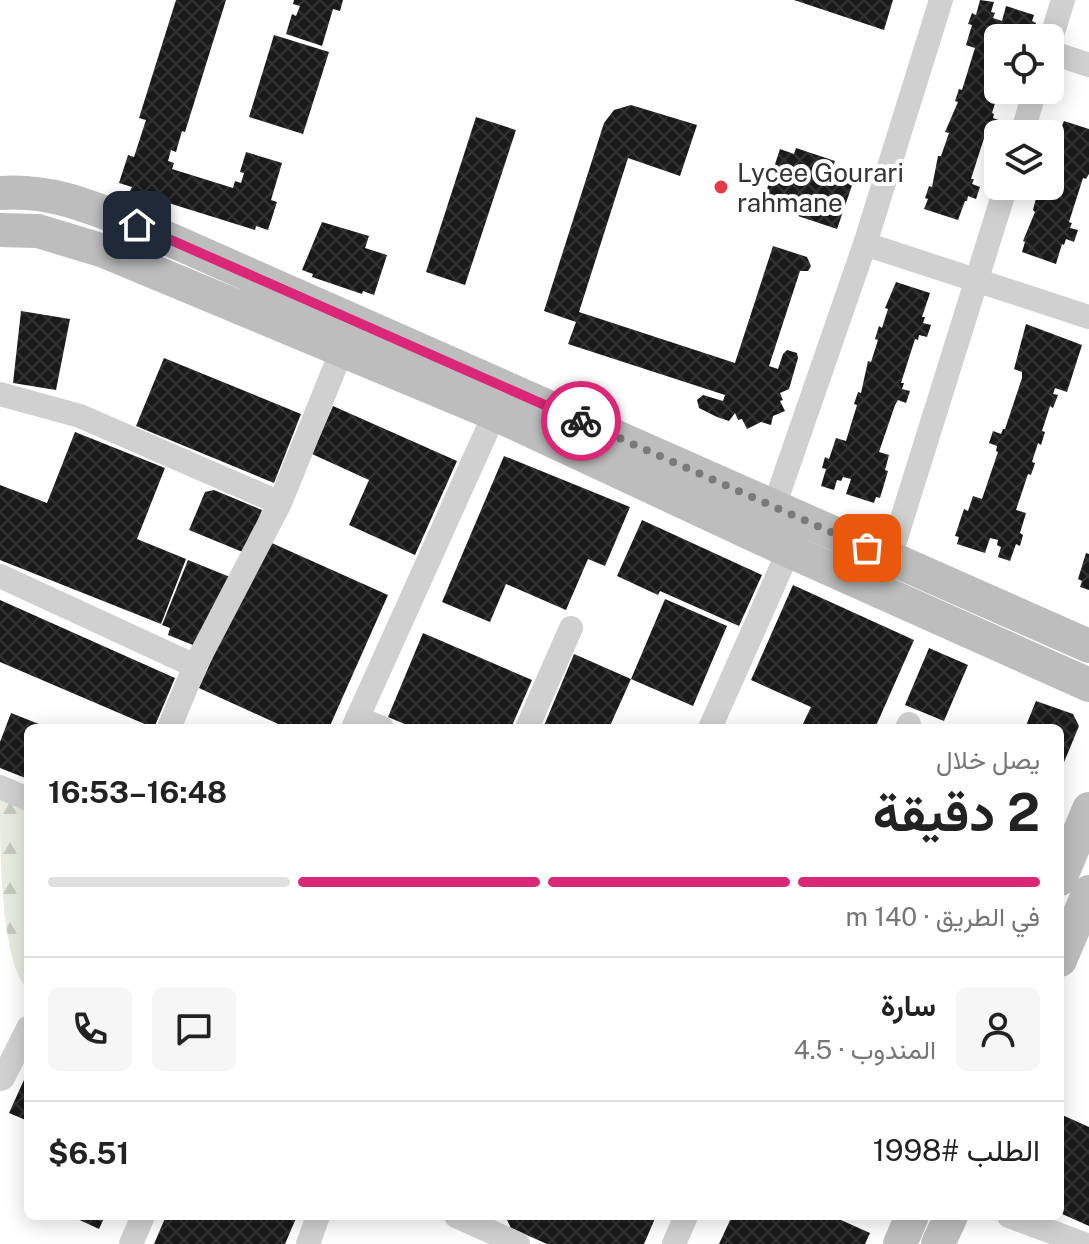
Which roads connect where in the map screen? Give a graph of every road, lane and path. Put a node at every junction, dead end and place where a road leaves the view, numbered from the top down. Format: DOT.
graph roads {
  1 [pos="941,0"];
  2 [pos="1063,0"];
  3 [pos="1056,24"];
  4 [pos="1064,57"];
  5 [pos="1089,65"];
  6 [pos="0,193"];
  7 [pos="1002,200"];
  8 [pos="0,230"];
  9 [pos="865,244"];
  10 [pos="977,280"];
  11 [pos="1089,317"];
  12 [pos="342,350"];
  13 [pos="0,394"];
  14 [pos="500,401"];
  15 [pos="280,503"];
  16 [pos="775,532"];
  17 [pos="891,558"];
  18 [pos="0,576"];
  19 [pos="878,591"];
  20 [pos="571,628"];
  21 [pos="1089,646"];
  22 [pos="195,666"];
  23 [pos="1089,685"];
  24 [pos="355,723"];
  25 [pos="171,724"];
  26 [pos="529,724"];
  27 [pos="711,724"];
  28 [pos="0,787"];
  29 [pos="24,797"];
  30 [pos="1089,809"];
  31 [pos="1064,869"];
  32 [pos="1089,892"];
  33 [pos="1064,951"];
  34 [pos="24,1036"];
  35 [pos="0,1051"];
  36 [pos="2,1078"];
  37 [pos="141,1220"];
  38 [pos="317,1220"];
  39 [pos="684,1220"];
  40 [pos="910,1220"];
  41 [pos="949,1220"];
  42 [pos="1020,1220"];
  43 [pos="490,1222"];
  44 [pos="131,1244"];
  45 [pos="308,1244"];
  46 [pos="518,1244"];
  47 [pos="674,1244"];
  48 [pos="900,1244"];
  49 [pos="938,1244"];
  50 [pos="1084,1244"];
  1 -- 9 [label="street"];
  2 -- 3 [label="street"];
  4 -- 5 [label="street"];
  6 -- 14 [label="main road"];
  7 -- 10 [label="street"];
  8 -- 12 [label="main road"];
  9 -- 10 [label="street"];
  9 -- 16 [label="street"];
  10 -- 11 [label="street"];
  10 -- 17 [label="street"];
  12 -- 14 [label="main road"];
  12 -- 15 [label="street"];
  13 -- 15 [label="street"];
  14 -- 16 [label="main road"];
  14 -- 24 [label="street"];
  15 -- 22 [label="street"];
  16 -- 17 [label="main road"];
  16 -- 19 [label="main road"];
  16 -- 27 [label="street"];
  17 -- 19 [label="street"];
  17 -- 21 [label="main road"];
  18 -- 22 [label="street"];
  19 -- 23 [label="main road"];
  20 -- 26 [label="street"];
  22 -- 25 [label="street"];
  28 -- 29 [label="street"];
  30 -- 31 [label="main road"];
  32 -- 33 [label="main road"];
  34 -- 36 [label="street"];
  35 -- 36 [label="street"];
  37 -- 44 [label="street"];
  38 -- 45 [label="street"];
  39 -- 47 [label="street"];
  40 -- 48 [label="main road"];
  41 -- 49 [label="main road"];
  42 -- 50 [label="street"];
  43 -- 46 [label="street"];
}
